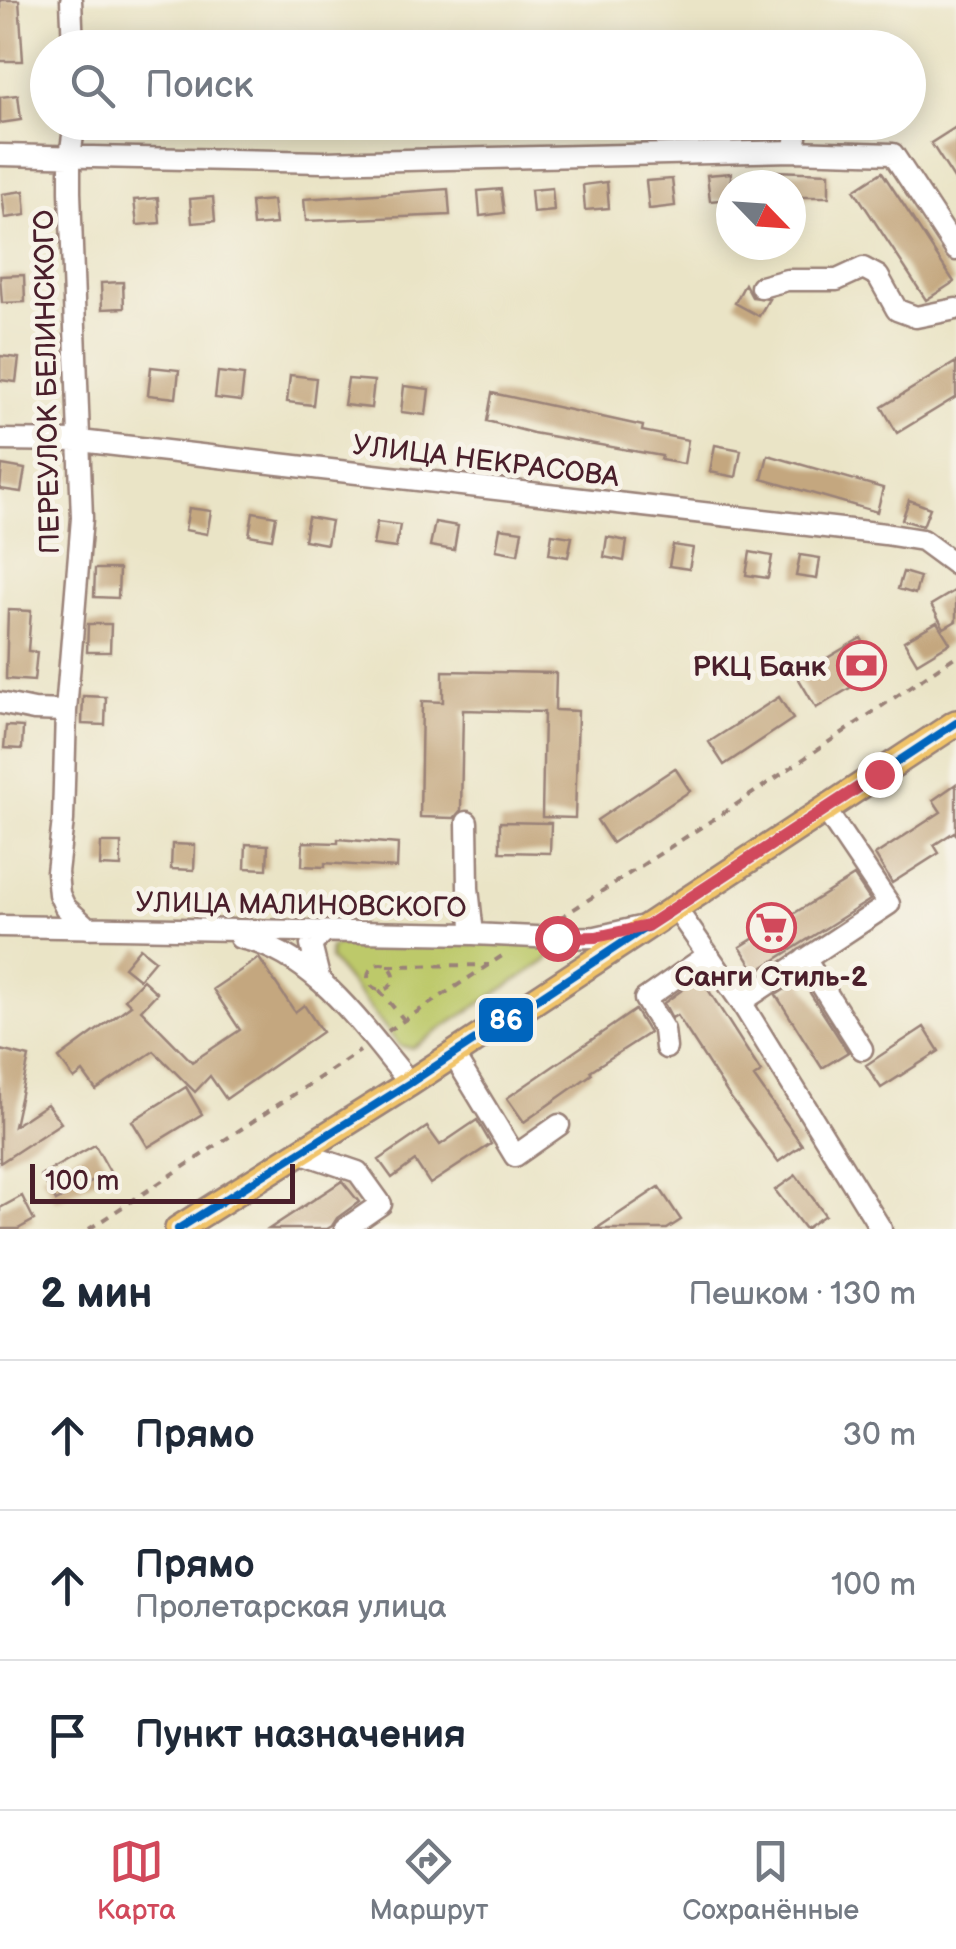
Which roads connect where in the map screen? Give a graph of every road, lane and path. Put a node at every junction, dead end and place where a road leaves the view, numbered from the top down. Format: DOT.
graph roads {
  1 [pos="72,0"];
  2 [pos="73,30"];
  3 [pos="72,140"];
  4 [pos="796,140"];
  5 [pos="794,152"];
  6 [pos="0,155"];
  7 [pos="70,156"];
  8 [pos="952,234"];
  9 [pos="760,287"];
  10 [pos="956,308"];
  11 [pos="0,440"];
  12 [pos="80,440"];
  13 [pos="956,565"];
  14 [pos="0,702"];
  15 [pos="66,711"];
  16 [pos="956,723"];
  17 [pos="825,809"];
  18 [pos="467,822"];
  19 [pos="674,906"];
  20 [pos="0,926"];
  21 [pos="647,926"];
  22 [pos="88,928"];
  23 [pos="199,929"];
  24 [pos="324,932"];
  25 [pos="473,934"];
  26 [pos="557,938"];
  27 [pos="708,954"];
  28 [pos="804,959"];
  29 [pos="595,960"];
  30 [pos="489,965"];
  31 [pos="388,966"];
  32 [pos="320,981"];
  33 [pos="379,990"];
  34 [pos="741,1002"];
  35 [pos="404,1021"];
  36 [pos="666,1048"];
  37 [pos="862,1049"];
  38 [pos="453,1054"];
  39 [pos="410,1083"];
  40 [pos="559,1126"];
  41 [pos="300,1152"];
  42 [pos="178,1229"];
  43 [pos="345,1229"];
  44 [pos="881,1229"];
  1 -- 2 [label="street"];
  3 -- 7 [label="street, ПЕРЕУЛОК БЕЛИНСКОГО"];
  4 -- 5 [label="street"];
  5 -- 7 [label="street"];
  5 -- 8 [label="street"];
  6 -- 7 [label="street"];
  7 -- 12 [label="street, ПЕРЕУЛОК БЕЛИНСКОГО"];
  9 -- 10 [label="street"];
  11 -- 12 [label="street, УЛИЦА НЕКРАСОВА"];
  12 -- 13 [label="street, УЛИЦА НЕКРАСОВА"];
  12 -- 15 [label="street, ПЕРЕУЛОК БЕЛИНСКОГО"];
  14 -- 15 [label="street"];
  15 -- 22 [label="street, ПЕРЕУЛОК БЕЛИНСКОГО"];
  16 -- 17 [label="main road"];
  17 -- 19 [label="main road"];
  17 -- 28 [label="street"];
  18 -- 25 [label="street"];
  19 -- 21 [label="main road"];
  19 -- 27 [label="street"];
  20 -- 22 [label="street, УЛИЦА МАЛИНОВСКОГО"];
  21 -- 26 [label="street"];
  21 -- 29 [label="main road"];
  22 -- 23 [label="street, УЛИЦА МАЛИНОВСКОГО"];
  23 -- 24 [label="street, УЛИЦА МАЛИНОВСКОГО"];
  23 -- 32 [label="street"];
  24 -- 25 [label="street, УЛИЦА МАЛИНОВСКОГО"];
  24 -- 32 [label="street"];
  25 -- 26 [label="street, УЛИЦА МАЛИНОВСКОГО"];
  26 -- 29 [label="street, УЛИЦА МАЛИНОВСКОГО"];
  27 -- 34 [label="street"];
  27 -- 36 [label="street"];
  28 -- 34 [label="street"];
  28 -- 37 [label="street"];
  29 -- 38 [label="main road"];
  30 -- 31 [label="path"];
  31 -- 33 [label="path"];
  31 -- 33 [label="path"];
  32 -- 39 [label="street"];
  33 -- 35 [label="path"];
  34 -- 44 [label="street"];
  38 -- 39 [label="main road"];
  38 -- 40 [label="street"];
  39 -- 41 [label="main road"];
  41 -- 42 [label="main road"];
  41 -- 43 [label="street"];
}
